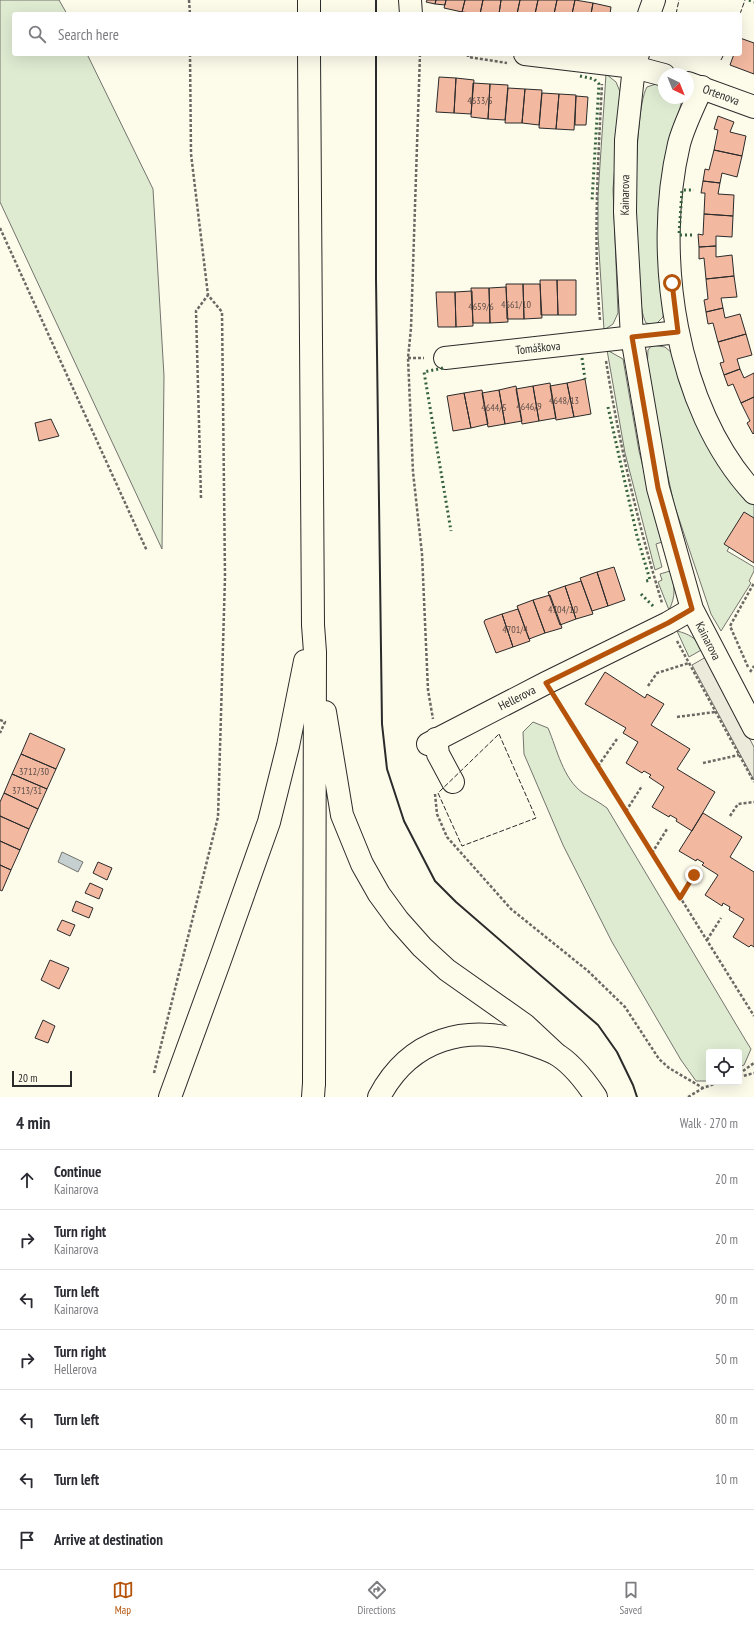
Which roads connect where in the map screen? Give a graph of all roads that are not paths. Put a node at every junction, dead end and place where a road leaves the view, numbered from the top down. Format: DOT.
graph roads {
  1 [pos="309,0"];
  2 [pos="410,0"];
  3 [pos="654,0"];
  4 [pos="309,12"];
  5 [pos="411,12"];
  6 [pos="650,12"];
  7 [pos="309,56"];
  8 [pos="557,56"];
  9 [pos="636,61"];
  10 [pos="658,72"];
  11 [pos="695,85"];
  12 [pos="754,107"];
  13 [pos="678,332"];
  14 [pos="632,337"];
  15 [pos="445,358"];
  16 [pos="754,493"];
  17 [pos="692,609"];
  18 [pos="313,625"];
  19 [pos="315,652"];
  20 [pos="754,728"];
  21 [pos="444,786"];
  22 [pos="555,1053"];
  23 [pos="314,1092"];
  24 [pos="170,1097"];
  25 [pos="379,1097"];
  26 [pos="596,1097"];
  1 -- 4 [label="main road"];
  2 -- 5 [label="main road"];
  3 -- 6 [label="main road"];
  7 -- 18 [label="main road"];
  8 -- 9 [label="main road"];
  9 -- 10 [label="main road"];
  9 -- 14 [label="main road, Kainarova"];
  11 -- 12 [label="main road, Ortenova"];
  11 -- 13 [label="main road"];
  13 -- 14 [label="main road"];
  13 -- 16 [label="main road"];
  14 -- 15 [label="main road, Tomáškova"];
  14 -- 17 [label="main road, Kainarova"];
  17 -- 20 [label="main road, Kainarova"];
  17 -- 21 [label="main road, Hellerova"];
  18 -- 19 [label="main road"];
  18 -- 24 [label="main road"];
  19 -- 22 [label="main road"];
  19 -- 23 [label="main road"];
  22 -- 25 [label="main road"];
  22 -- 26 [label="main road"];
}
